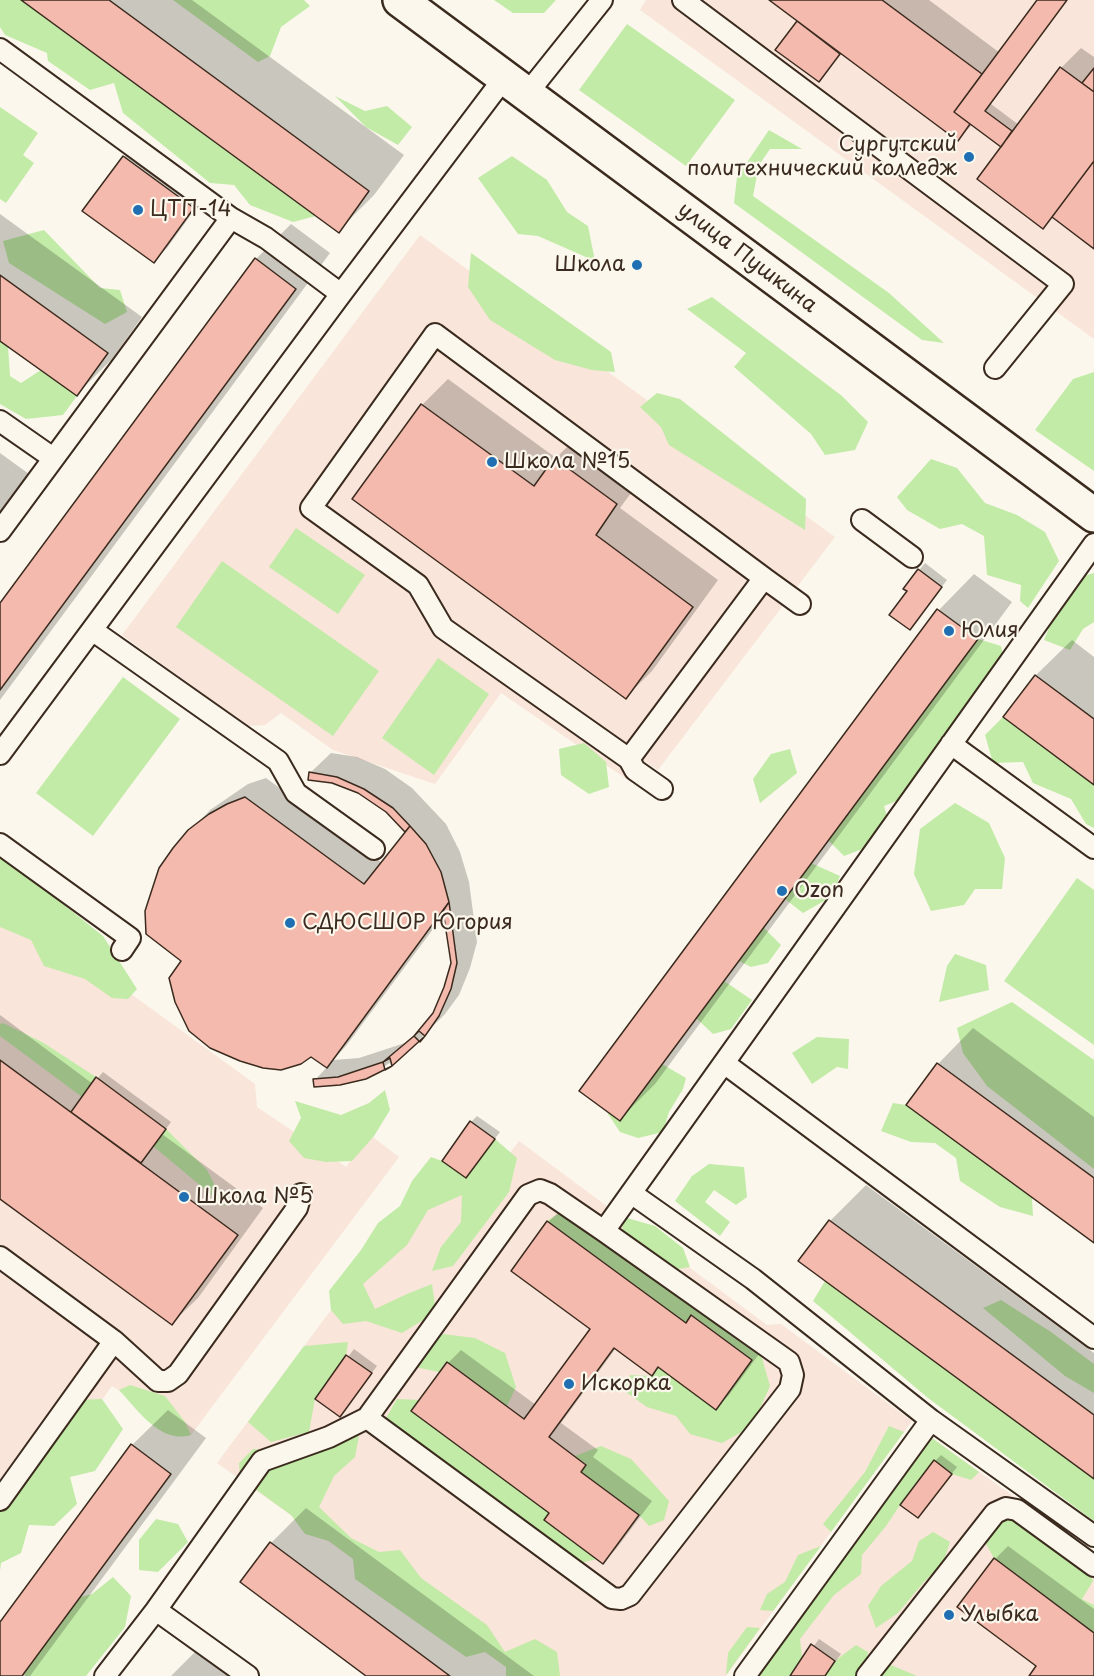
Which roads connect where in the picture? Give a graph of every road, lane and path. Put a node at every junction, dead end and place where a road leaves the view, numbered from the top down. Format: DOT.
graph roads {
  1 [pos="400,0"];
  2 [pos="602,0"];
  3 [pos="684,0"];
  4 [pos="0,49"];
  5 [pos="515,86"];
  6 [pos="231,218"];
  7 [pos="341,294"];
  8 [pos="995,368"];
  9 [pos="0,421"];
  10 [pos="53,458"];
  11 [pos="1094,515"];
  12 [pos="861,520"];
  13 [pos="0,531"];
  14 [pos="1094,544"];
  15 [pos="912,557"];
  16 [pos="764,578"];
  17 [pos="800,604"];
  18 [pos="92,630"];
  19 [pos="951,744"];
  20 [pos="0,754"];
  21 [pos="629,759"];
  22 [pos="662,789"];
  23 [pos="0,844"];
  24 [pos="1094,848"];
  25 [pos="374,849"];
  26 [pos="122,950"];
  27 [pos="724,1063"];
  28 [pos="631,1193"];
  29 [pos="301,1194"];
  30 [pos="604,1231"];
  31 [pos="0,1257"];
  32 [pos="1094,1338"];
  33 [pos="114,1341"];
  34 [pos="367,1418"];
  35 [pos="932,1420"];
  36 [pos="0,1500"];
  37 [pos="1094,1536"];
  38 [pos="1094,1566"];
  39 [pos="156,1610"];
  40 [pos="105,1676"];
  41 [pos="248,1676"];
  42 [pos="745,1676"];
  43 [pos="867,1676"];
  1 -- 5 [label="street, улица Пушкина"];
  2 -- 5 [label="lane"];
  3 -- 8 [label="lane"];
  4 -- 6 [label="lane"];
  5 -- 7 [label="lane"];
  5 -- 11 [label="street, улица Пушкина"];
  6 -- 7 [label="lane"];
  6 -- 10 [label="lane"];
  7 -- 18 [label="lane"];
  9 -- 10 [label="lane"];
  10 -- 13 [label="lane"];
  12 -- 15 [label="lane"];
  14 -- 19 [label="lane"];
  16 -- 17 [label="lane"];
  16 -- 21 [label="lane"];
  16 -- 21 [label="lane"];
  18 -- 20 [label="lane"];
  18 -- 25 [label="lane"];
  19 -- 24 [label="lane"];
  19 -- 27 [label="lane"];
  21 -- 22 [label="lane"];
  23 -- 26 [label="lane"];
  27 -- 28 [label="lane"];
  27 -- 32 [label="lane"];
  28 -- 30 [label="lane"];
  28 -- 35 [label="lane"];
  29 -- 33 [label="lane"];
  30 -- 34 [label="lane"];
  30 -- 34 [label="lane"];
  31 -- 33 [label="lane"];
  33 -- 36 [label="lane"];
  34 -- 39 [label="lane"];
  35 -- 37 [label="lane"];
  35 -- 42 [label="lane"];
  38 -- 43 [label="lane"];
  39 -- 40 [label="lane"];
  39 -- 41 [label="lane"];
}
